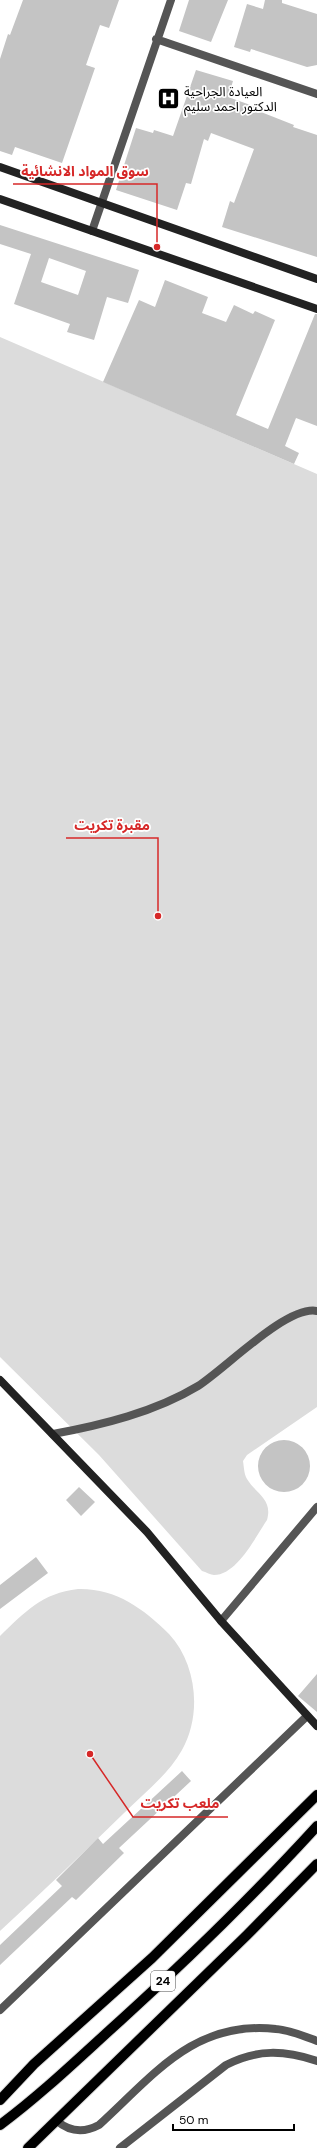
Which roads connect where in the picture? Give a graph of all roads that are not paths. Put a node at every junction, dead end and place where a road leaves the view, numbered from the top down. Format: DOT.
graph roads {
  1 [pos="171,0"];
  2 [pos="156,39"];
  3 [pos="317,94"];
  4 [pos="0,167"];
  5 [pos="0,199"];
  6 [pos="101,203"];
  7 [pos="92,231"];
  8 [pos="317,278"];
  9 [pos="317,309"];
  10 [pos="317,1311"];
  11 [pos="0,1380"];
  12 [pos="53,1434"];
  13 [pos="317,1507"];
  14 [pos="221,1621"];
  15 [pos="307,1716"];
  16 [pos="317,1726"];
  17 [pos="317,1795"];
  18 [pos="317,1826"];
  19 [pos="317,1864"];
  20 [pos="0,2010"];
  21 [pos="317,2041"];
  22 [pos="317,2061"];
  23 [pos="0,2100"];
  24 [pos="57,2120"];
  25 [pos="0,2126"];
  26 [pos="28,2148"];
  27 [pos="120,2148"];
  1 -- 2 [label="street"];
  2 -- 3 [label="street"];
  2 -- 6 [label="street"];
  4 -- 6 [label="main road"];
  5 -- 7 [label="main road"];
  6 -- 7 [label="street"];
  6 -- 8 [label="main road"];
  7 -- 9 [label="main road"];
  10 -- 12 [label="street"];
  11 -- 12 [label="main road"];
  12 -- 14 [label="main road"];
  13 -- 14 [label="street"];
  14 -- 15 [label="main road"];
  15 -- 16 [label="main road"];
  15 -- 20 [label="street"];
  17 -- 23 [label="main road"];
  18 -- 25 [label="main road, 24"];
  19 -- 24 [label="main road"];
  21 -- 24 [label="street"];
  22 -- 27 [label="street"];
  24 -- 26 [label="main road"];
}
